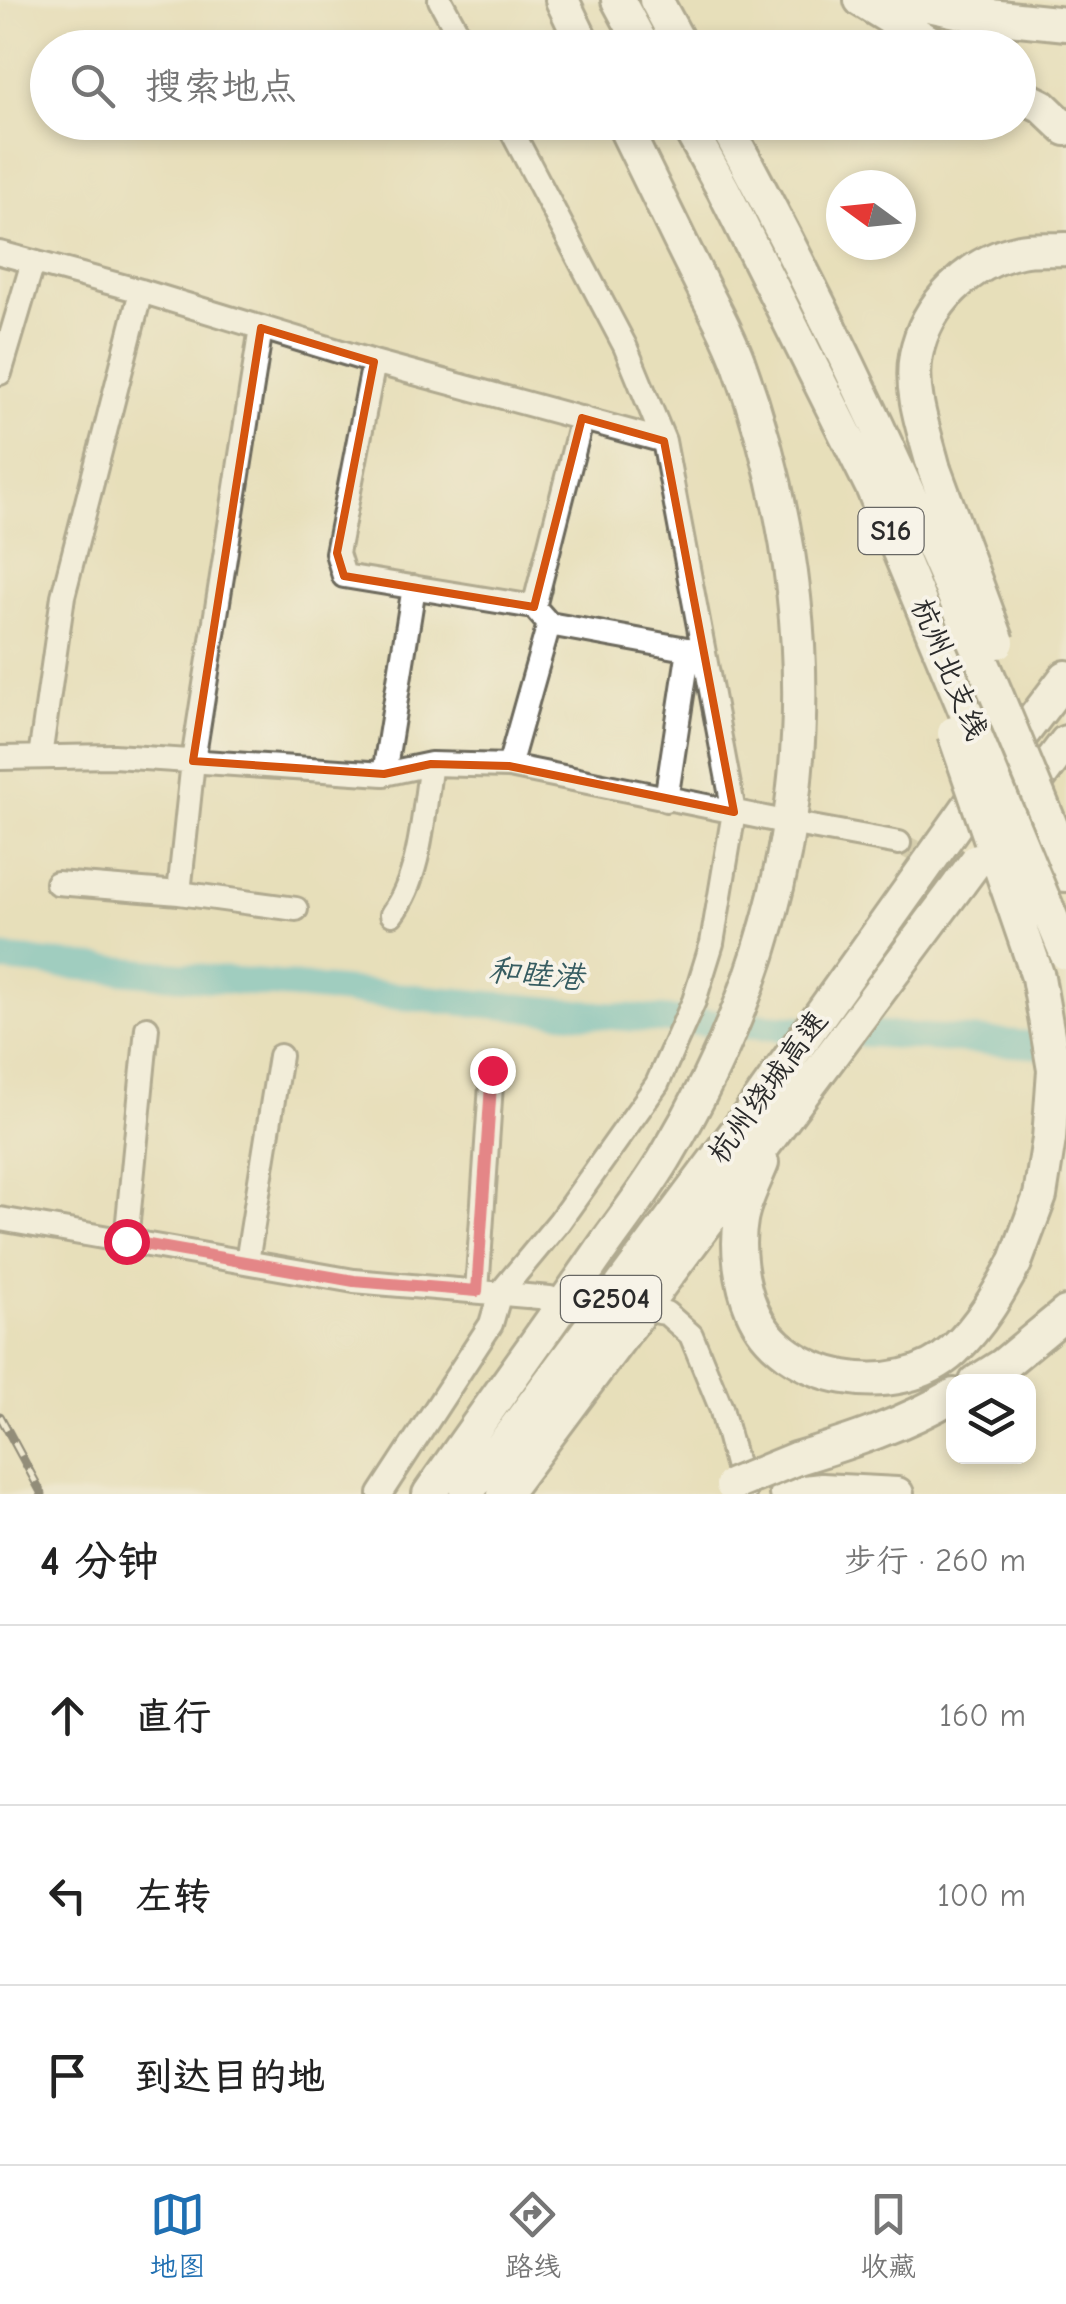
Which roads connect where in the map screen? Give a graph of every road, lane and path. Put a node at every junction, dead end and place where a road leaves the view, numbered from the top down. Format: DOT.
graph roads {
  1 [pos="440,0"];
  2 [pos="562,0"];
  3 [pos="618,0"];
  4 [pos="656,0"];
  5 [pos="861,0"];
  6 [pos="906,0"];
  7 [pos="1066,24"];
  8 [pos="456,30"];
  9 [pos="577,30"];
  10 [pos="634,30"];
  11 [pos="672,30"];
  12 [pos="910,30"];
  13 [pos="1036,103"];
  14 [pos="1066,129"];
  15 [pos="516,140"];
  16 [pos="631,140"];
  17 [pos="696,140"];
  18 [pos="733,140"];
  19 [pos="1066,250"];
  20 [pos="0,253"];
  21 [pos="33,262"];
  22 [pos="141,292"];
  23 [pos="261,328"];
  24 [pos="374,362"];
  25 [pos="0,373"];
  26 [pos="582,418"];
  27 [pos="664,441"];
  28 [pos="872,487"];
  29 [pos="414,588"];
  30 [pos="542,615"];
  31 [pos="696,650"];
  32 [pos="1066,667"];
  33 [pos="1058,687"];
  34 [pos="1066,742"];
  35 [pos="40,757"];
  36 [pos="0,758"];
  37 [pos="193,761"];
  38 [pos="430,764"];
  39 [pos="510,766"];
  40 [pos="384,774"];
  41 [pos="666,800"];
  42 [pos="734,812"];
  43 [pos="776,820"];
  44 [pos="806,826"];
  45 [pos="899,843"];
  46 [pos="1066,846"];
  47 [pos="1066,864"];
  48 [pos="962,871"];
  49 [pos="1066,880"];
  50 [pos="57,883"];
  51 [pos="179,893"];
  52 [pos="296,909"];
  53 [pos="392,914"];
  54 [pos="1066,953"];
  55 [pos="148,1028"];
  56 [pos="280,1056"];
  57 [pos="492,1070"];
  58 [pos="774,1114"];
  59 [pos="0,1219"];
  60 [pos="126,1241"];
  61 [pos="247,1262"];
  62 [pos="488,1292"];
  63 [pos="550,1298"];
  64 [pos="659,1312"];
  65 [pos="1066,1313"];
  66 [pos="989,1374"];
  67 [pos="946,1400"];
  68 [pos="729,1491"];
  69 [pos="794,1493"];
  70 [pos="380,1494"];
  71 [pos="429,1494"];
  72 [pos="466,1494"];
  73 [pos="504,1494"];
  74 [pos="897,1494"];
  1 -- 8 [label="street"];
  2 -- 9 [label="highway"];
  3 -- 10 [label="highway"];
  4 -- 11 [label="highway"];
  5 -- 12 [label="highway"];
  6 -- 7 [label="highway"];
  13 -- 14 [label="highway"];
  15 -- 27 [label="street"];
  16 -- 71 [label="highway"];
  17 -- 28 [label="highway, 杭州北支线 / S16, bridge"];
  18 -- 47 [label="highway, 杭州北支线 / S16, bridge"];
  19 -- 46 [label="highway, bridge"];
  20 -- 21 [label="street"];
  21 -- 22 [label="street"];
  21 -- 25 [label="street"];
  22 -- 23 [label="street"];
  22 -- 35 [label="street"];
  23 -- 24 [label="street"];
  23 -- 37 [label="street"];
  24 -- 26 [label="street"];
  24 -- 29 [label="street"];
  26 -- 27 [label="street"];
  26 -- 30 [label="street"];
  27 -- 31 [label="street"];
  28 -- 54 [label="highway, 杭州北支线 / S16, bridge"];
  28 -- 58 [label="highway, bridge"];
  29 -- 30 [label="street"];
  29 -- 40 [label="street"];
  30 -- 31 [label="street"];
  30 -- 39 [label="street"];
  31 -- 41 [label="street"];
  31 -- 42 [label="street"];
  32 -- 33 [label="highway, 杭州绕城高速"];
  33 -- 58 [label="highway, 杭州绕城高速 / G2504"];
  34 -- 48 [label="highway, 杭州绕城高速 / G2504"];
  35 -- 36 [label="street"];
  35 -- 37 [label="street"];
  37 -- 40 [label="street"];
  37 -- 51 [label="street"];
  38 -- 39 [label="street"];
  38 -- 40 [label="street"];
  38 -- 53 [label="street"];
  39 -- 41 [label="street"];
  41 -- 42 [label="street"];
  42 -- 43 [label="street"];
  42 -- 62 [label="street"];
  44 -- 45 [label="street"];
  48 -- 49 [label="street"];
  48 -- 58 [label="highway, 杭州绕城高速 / G2504"];
  50 -- 51 [label="street"];
  51 -- 52 [label="street"];
  55 -- 60 [label="street"];
  56 -- 61 [label="street"];
  57 -- 62 [label="street"];
  58 -- 72 [label="highway, 杭州绕城高速 / G2504"];
  58 -- 73 [label="highway, 杭州绕城高速 / G2504"];
  59 -- 60 [label="street"];
  60 -- 61 [label="street"];
  61 -- 62 [label="street"];
  62 -- 63 [label="street"];
  62 -- 70 [label="street"];
  64 -- 68 [label="street"];
  65 -- 66 [label="highway"];
  67 -- 68 [label="highway, bridge"];
  69 -- 74 [label="highway"];
}
